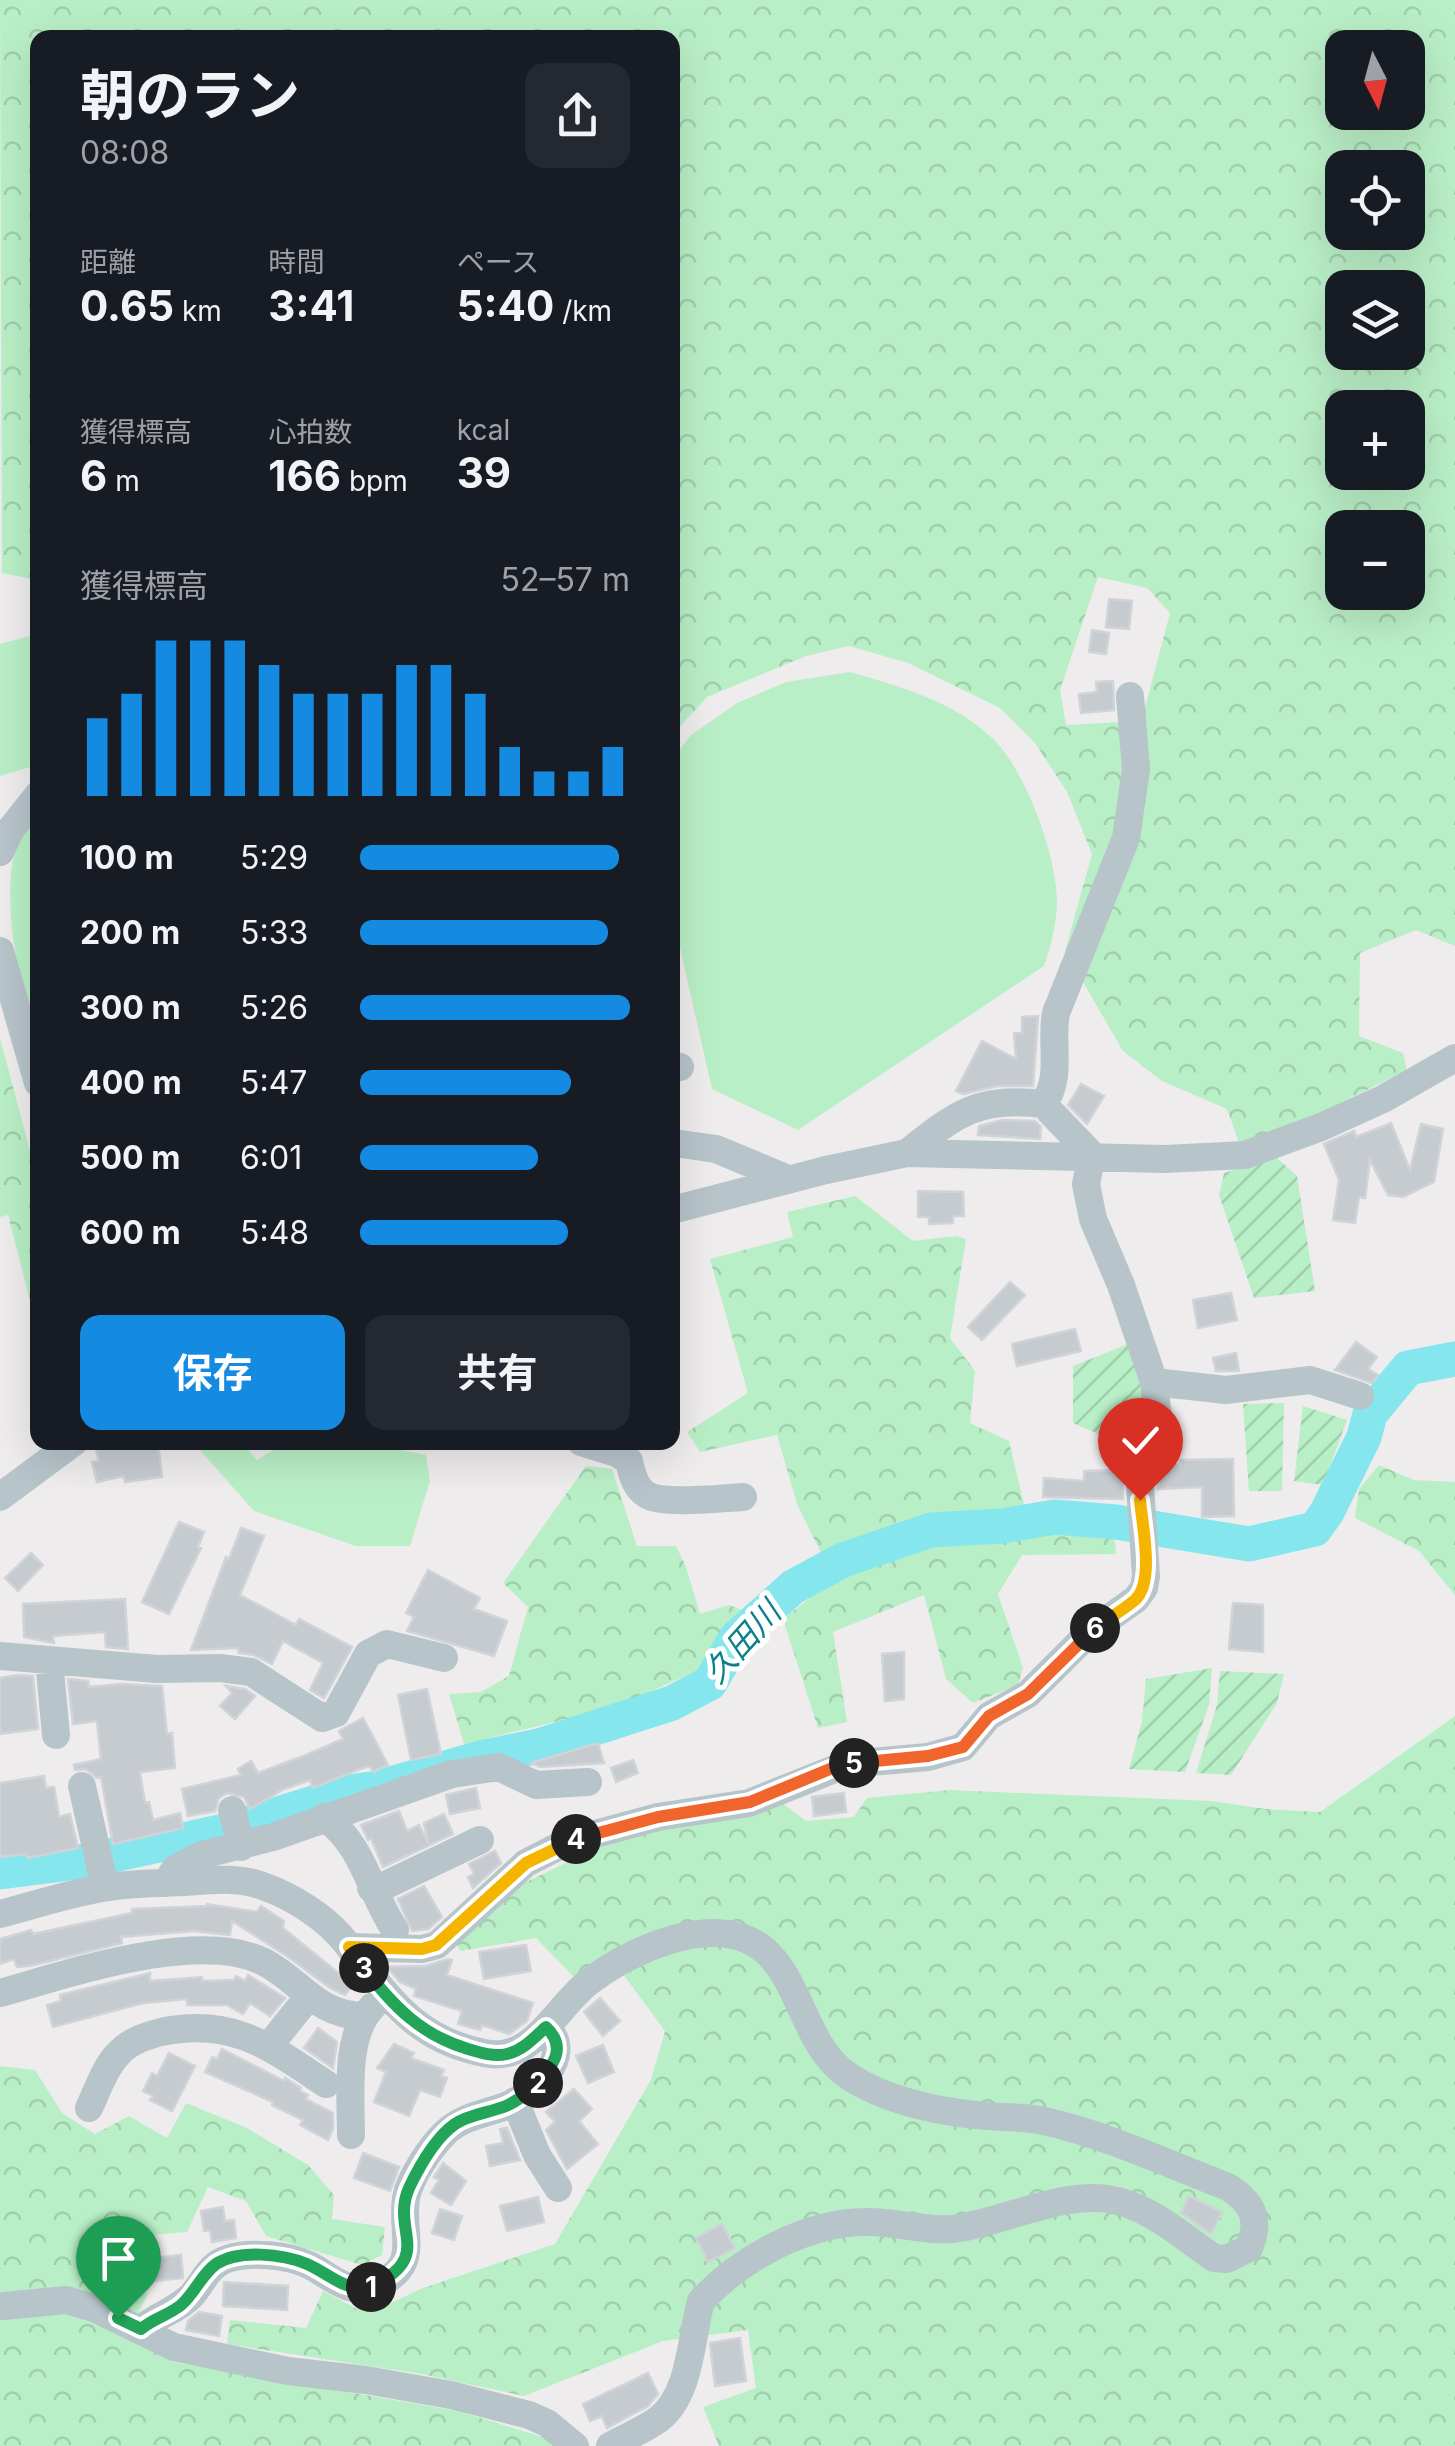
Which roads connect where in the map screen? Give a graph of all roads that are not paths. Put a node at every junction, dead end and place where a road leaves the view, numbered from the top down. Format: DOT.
graph roads {
  1 [pos="1130,696"];
  2 [pos="30,805"];
  3 [pos="0,852"];
  4 [pos="0,952"];
  5 [pos="30,1055"];
  6 [pos="1455,1058"];
  7 [pos="1043,1104"];
  8 [pos="680,1144"];
  9 [pos="906,1154"];
  10 [pos="1092,1155"];
  11 [pos="788,1179"];
  12 [pos="680,1208"];
  13 [pos="1154,1382"];
  14 [pos="1360,1396"];
  15 [pos="63,1450"];
  16 [pos="606,1450"];
  17 [pos="0,1496"];
  18 [pos="743,1498"];
  19 [pos="0,1656"];
  20 [pos="444,1658"];
  21 [pos="49,1660"];
  22 [pos="56,1734"];
  23 [pos="588,1782"];
  24 [pos="82,1786"];
  25 [pos="324,1818"];
  26 [pos="480,1840"];
  27 [pos="101,1870"];
  28 [pos="166,1883"];
  29 [pos="371,1888"];
  30 [pos="0,1914"];
  31 [pos="394,1930"];
  32 [pos="349,1947"];
  33 [pos="384,1992"];
  34 [pos="0,1993"];
  35 [pos="309,1996"];
  36 [pos="363,2016"];
  37 [pos="546,2027"];
  38 [pos="270,2046"];
  39 [pos="326,2084"];
  40 [pos="515,2101"];
  41 [pos="90,2108"];
  42 [pos="351,2135"];
  43 [pos="558,2188"];
  44 [pos="4,2306"];
  45 [pos="141,2329"];
  46 [pos="575,2446"];
  47 [pos="610,2446"];
  1 -- 7 [label="street"];
  2 -- 3 [label="street"];
  4 -- 5 [label="street"];
  6 -- 10 [label="street"];
  7 -- 9 [label="street"];
  7 -- 10 [label="street"];
  8 -- 11 [label="street"];
  9 -- 10 [label="street"];
  9 -- 11 [label="street"];
  10 -- 13 [label="street"];
  11 -- 12 [label="street"];
  13 -- 14 [label="street"];
  13 -- 32 [label="street"];
  15 -- 17 [label="street"];
  16 -- 18 [label="street"];
  19 -- 21 [label="street"];
  20 -- 21 [label="street"];
  21 -- 22 [label="street"];
  23 -- 25 [label="street"];
  24 -- 27 [label="street"];
  25 -- 28 [label="street"];
  25 -- 29 [label="street"];
  26 -- 29 [label="street"];
  27 -- 28 [label="street"];
  27 -- 30 [label="street"];
  28 -- 32 [label="street"];
  29 -- 31 [label="street"];
  32 -- 33 [label="street"];
  33 -- 36 [label="street"];
  33 -- 37 [label="street"];
  34 -- 35 [label="street"];
  35 -- 36 [label="street"];
  35 -- 38 [label="street"];
  36 -- 42 [label="street"];
  37 -- 40 [label="street"];
  37 -- 47 [label="street"];
  38 -- 39 [label="street"];
  38 -- 41 [label="street"];
  40 -- 43 [label="street"];
  40 -- 45 [label="street"];
  44 -- 45 [label="street"];
  45 -- 46 [label="street"];
}
